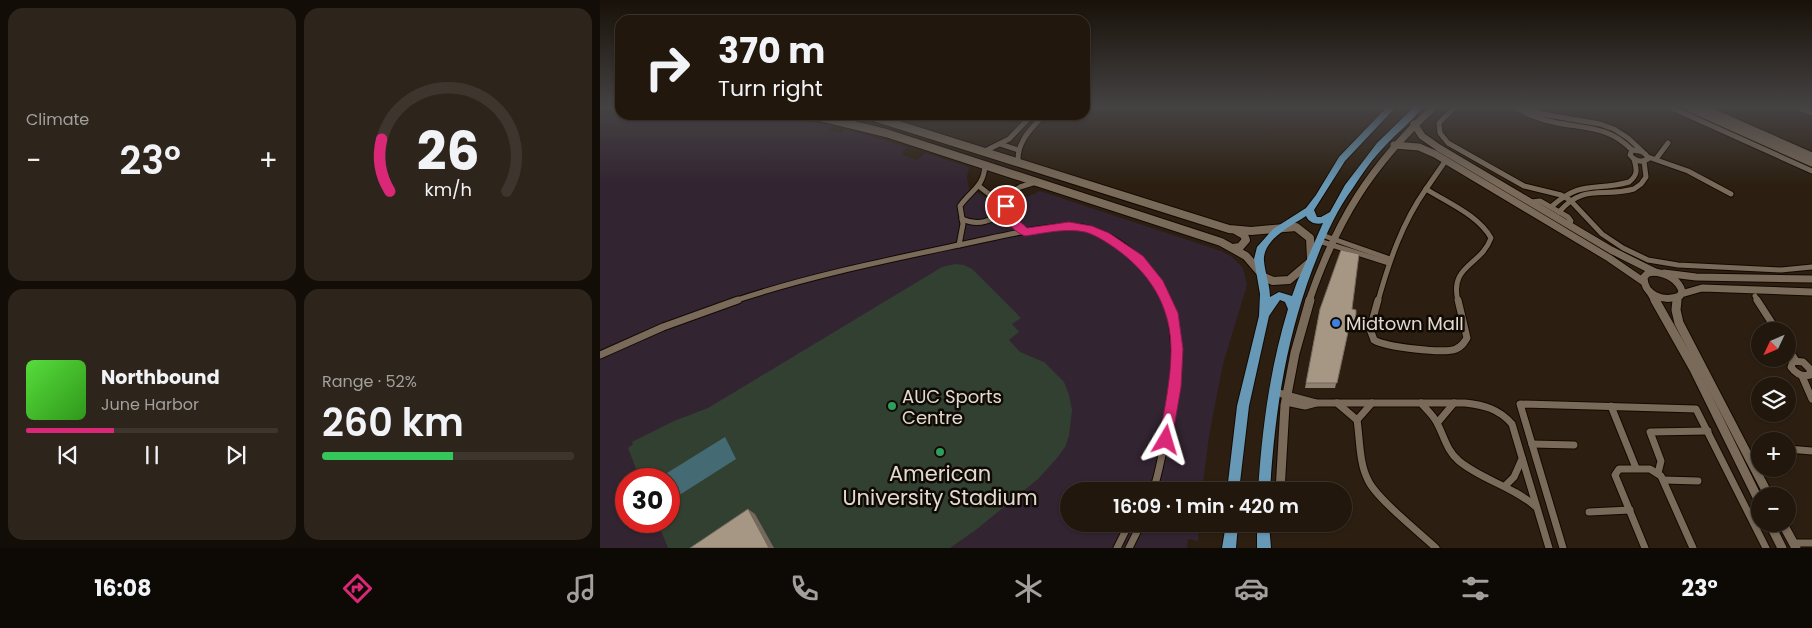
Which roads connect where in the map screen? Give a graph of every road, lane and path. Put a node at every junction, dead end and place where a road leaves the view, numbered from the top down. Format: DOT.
graph roads {
  1 [pos="886,134"];
  2 [pos="930,134"];
  3 [pos="1014,134"];
  4 [pos="1027,134"];
  5 [pos="1366,134"];
  6 [pos="1398,134"];
  7 [pos="1403,134"];
  8 [pos="1419,134"];
  9 [pos="1441,134"];
  10 [pos="1610,134"];
  11 [pos="1622,134"];
  12 [pos="1729,134"];
  13 [pos="1746,134"];
  14 [pos="1761,134"];
  15 [pos="1668,143"];
  16 [pos="1000,144"];
  17 [pos="1387,148"];
  18 [pos="1018,150"];
  19 [pos="1632,150"];
  20 [pos="986,151"];
  21 [pos="1642,151"];
  22 [pos="1812,156"];
  23 [pos="1634,159"];
  24 [pos="1646,159"];
  25 [pos="1656,159"];
  26 [pos="1446,160"];
  27 [pos="1018,162"];
  28 [pos="1812,163"];
  29 [pos="986,165"];
  30 [pos="1812,171"];
  31 [pos="1036,182"];
  32 [pos="980,187"];
  33 [pos="1425,189"];
  34 [pos="1731,194"];
  35 [pos="1007,196"];
  36 [pos="1563,196"];
  37 [pos="1570,200"];
  38 [pos="1531,202"];
  39 [pos="1551,207"];
  40 [pos="1309,210"];
  41 [pos="1007,211"];
  42 [pos="1559,212"];
  43 [pos="1331,215"];
  44 [pos="962,219"];
  45 [pos="1570,225"];
  46 [pos="1282,228"];
  47 [pos="1237,231"];
  48 [pos="1025,232"];
  49 [pos="1320,238"];
  50 [pos="1332,242"];
  51 [pos="959,245"];
  52 [pos="1233,248"];
  53 [pos="1310,261"];
  54 [pos="1390,261"];
  55 [pos="1812,267"];
  56 [pos="1660,272"];
  57 [pos="1260,273"];
  58 [pos="1812,279"];
  59 [pos="1644,282"];
  60 [pos="1650,292"];
  61 [pos="1812,292"];
  62 [pos="1679,296"];
  63 [pos="1755,296"];
  64 [pos="1294,310"];
  65 [pos="1264,316"];
  66 [pos="1771,322"];
  67 [pos="600,355"];
  68 [pos="1796,360"];
  69 [pos="1792,368"];
  70 [pos="1802,376"];
  71 [pos="1274,392"];
  72 [pos="1811,397"];
  73 [pos="1286,398"];
  74 [pos="1372,402"];
  75 [pos="1337,403"];
  76 [pos="1421,403"];
  77 [pos="1454,403"];
  78 [pos="1611,406"];
  79 [pos="1357,420"];
  80 [pos="1438,422"];
  81 [pos="1708,431"];
  82 [pos="1532,444"];
  83 [pos="1574,445"];
  84 [pos="1796,450"];
  85 [pos="1812,451"];
  86 [pos="1522,458"];
  87 [pos="1636,468"];
  88 [pos="1658,473"];
  89 [pos="1664,480"];
  90 [pos="1698,481"];
  91 [pos="1155,482"];
  92 [pos="1235,482"];
  93 [pos="1264,482"];
  94 [pos="1281,482"];
  95 [pos="1507,484"];
  96 [pos="1752,487"];
  97 [pos="1764,487"];
  98 [pos="1537,508"];
  99 [pos="1630,510"];
  100 [pos="1589,512"];
  101 [pos="1125,532"];
  102 [pos="1137,532"];
  103 [pos="1231,532"];
  104 [pos="1264,532"];
  105 [pos="1774,532"];
  106 [pos="1787,532"];
  107 [pos="1812,543"];
  108 [pos="1794,545"];
  109 [pos="1117,548"];
  110 [pos="1129,548"];
  111 [pos="1229,548"];
  112 [pos="1264,548"];
  113 [pos="1436,548"];
  114 [pos="1549,548"];
  115 [pos="1563,548"];
  116 [pos="1645,548"];
  117 [pos="1693,548"];
  118 [pos="1766,548"];
  119 [pos="1782,548"];
  1 -- 29 [label="main road"];
  2 -- 20 [label="main road"];
  3 -- 16 [label="street"];
  4 -- 18 [label="street"];
  5 -- 40 [label="main road"];
  6 -- 17 [label="main road"];
  7 -- 17 [label="street"];
  8 -- 38 [label="street"];
  9 -- 36 [label="street"];
  10 -- 19 [label="street"];
  11 -- 21 [label="street"];
  12 -- 30 [label="street"];
  13 -- 28 [label="street"];
  14 -- 22 [label="street"];
  15 -- 25 [label="street"];
  16 -- 18 [label="street"];
  16 -- 20 [label="street"];
  17 -- 26 [label="street"];
  17 -- 43 [label="main road"];
  17 -- 50 [label="street"];
  18 -- 27 [label="street"];
  19 -- 21 [label="street"];
  19 -- 23 [label="street"];
  20 -- 27 [label="main road"];
  21 -- 24 [label="street"];
  23 -- 24 [label="street"];
  23 -- 36 [label="street"];
  24 -- 25 [label="street"];
  24 -- 37 [label="street"];
  25 -- 34 [label="street"];
  26 -- 33 [label="street"];
  26 -- 59 [label="street"];
  27 -- 47 [label="main road"];
  29 -- 31 [label="main road"];
  29 -- 32 [label="street"];
  31 -- 35 [label="street"];
  31 -- 52 [label="main road"];
  32 -- 35 [label="street"];
  32 -- 44 [label="street"];
  33 -- 54 [label="street"];
  33 -- 54 [label="street"];
  35 -- 41 [label="street"];
  36 -- 37 [label="street"];
  36 -- 39 [label="street"];
  37 -- 42 [label="street"];
  37 -- 55 [label="street"];
  38 -- 39 [label="street"];
  38 -- 45 [label="street"];
  39 -- 42 [label="street"];
  40 -- 43 [label="main road"];
  40 -- 46 [label="main road"];
  41 -- 44 [label="street"];
  41 -- 48 [label="street"];
  42 -- 45 [label="street"];
  43 -- 49 [label="main road"];
  44 -- 51 [label="street"];
  45 -- 56 [label="street"];
  46 -- 47 [label="main road"];
  46 -- 53 [label="main road"];
  46 -- 57 [label="main road"];
  47 -- 52 [label="main road"];
  48 -- 51 [label="street"];
  48 -- 91 [label="street"];
  49 -- 50 [label="street"];
  49 -- 53 [label="main road"];
  50 -- 54 [label="street"];
  50 -- 73 [label="street"];
  51 -- 67 [label="street"];
  52 -- 57 [label="main road"];
  53 -- 57 [label="main road"];
  53 -- 64 [label="main road"];
  56 -- 58 [label="street"];
  56 -- 59 [label="street"];
  56 -- 62 [label="street"];
  57 -- 65 [label="main road"];
  59 -- 60 [label="street"];
  60 -- 62 [label="street"];
  60 -- 96 [label="street"];
  61 -- 62 [label="street"];
  62 -- 97 [label="street"];
  63 -- 66 [label="street"];
  64 -- 65 [label="main road"];
  64 -- 71 [label="main road"];
  65 -- 92 [label="main road"];
  68 -- 70 [label="street"];
  69 -- 70 [label="street"];
  70 -- 72 [label="street"];
  71 -- 73 [label="street"];
  71 -- 93 [label="main road"];
  73 -- 75 [label="street"];
  73 -- 94 [label="street"];
  74 -- 75 [label="street"];
  74 -- 76 [label="street"];
  74 -- 79 [label="street"];
  75 -- 79 [label="street"];
  76 -- 77 [label="street"];
  76 -- 80 [label="street"];
  77 -- 80 [label="street"];
  77 -- 86 [label="street"];
  78 -- 81 [label="street"];
  78 -- 82 [label="street"];
  78 -- 87 [label="street"];
  79 -- 113 [label="street"];
  80 -- 95 [label="street"];
  81 -- 88 [label="street"];
  81 -- 118 [label="street"];
  82 -- 83 [label="street"];
  82 -- 115 [label="street"];
  84 -- 85 [label="street"];
  86 -- 95 [label="street"];
  86 -- 98 [label="street"];
  87 -- 88 [label="street"];
  87 -- 99 [label="street"];
  88 -- 89 [label="street"];
  89 -- 90 [label="street"];
  89 -- 117 [label="street"];
  95 -- 98 [label="street"];
  98 -- 114 [label="street"];
  99 -- 100 [label="street"];
  99 -- 116 [label="street"];
  101 -- 109 [label="street"];
  102 -- 110 [label="street"];
  103 -- 111 [label="main road"];
  104 -- 112 [label="main road"];
  105 -- 119 [label="street"];
  106 -- 108 [label="street"];
  107 -- 108 [label="street"];
}
